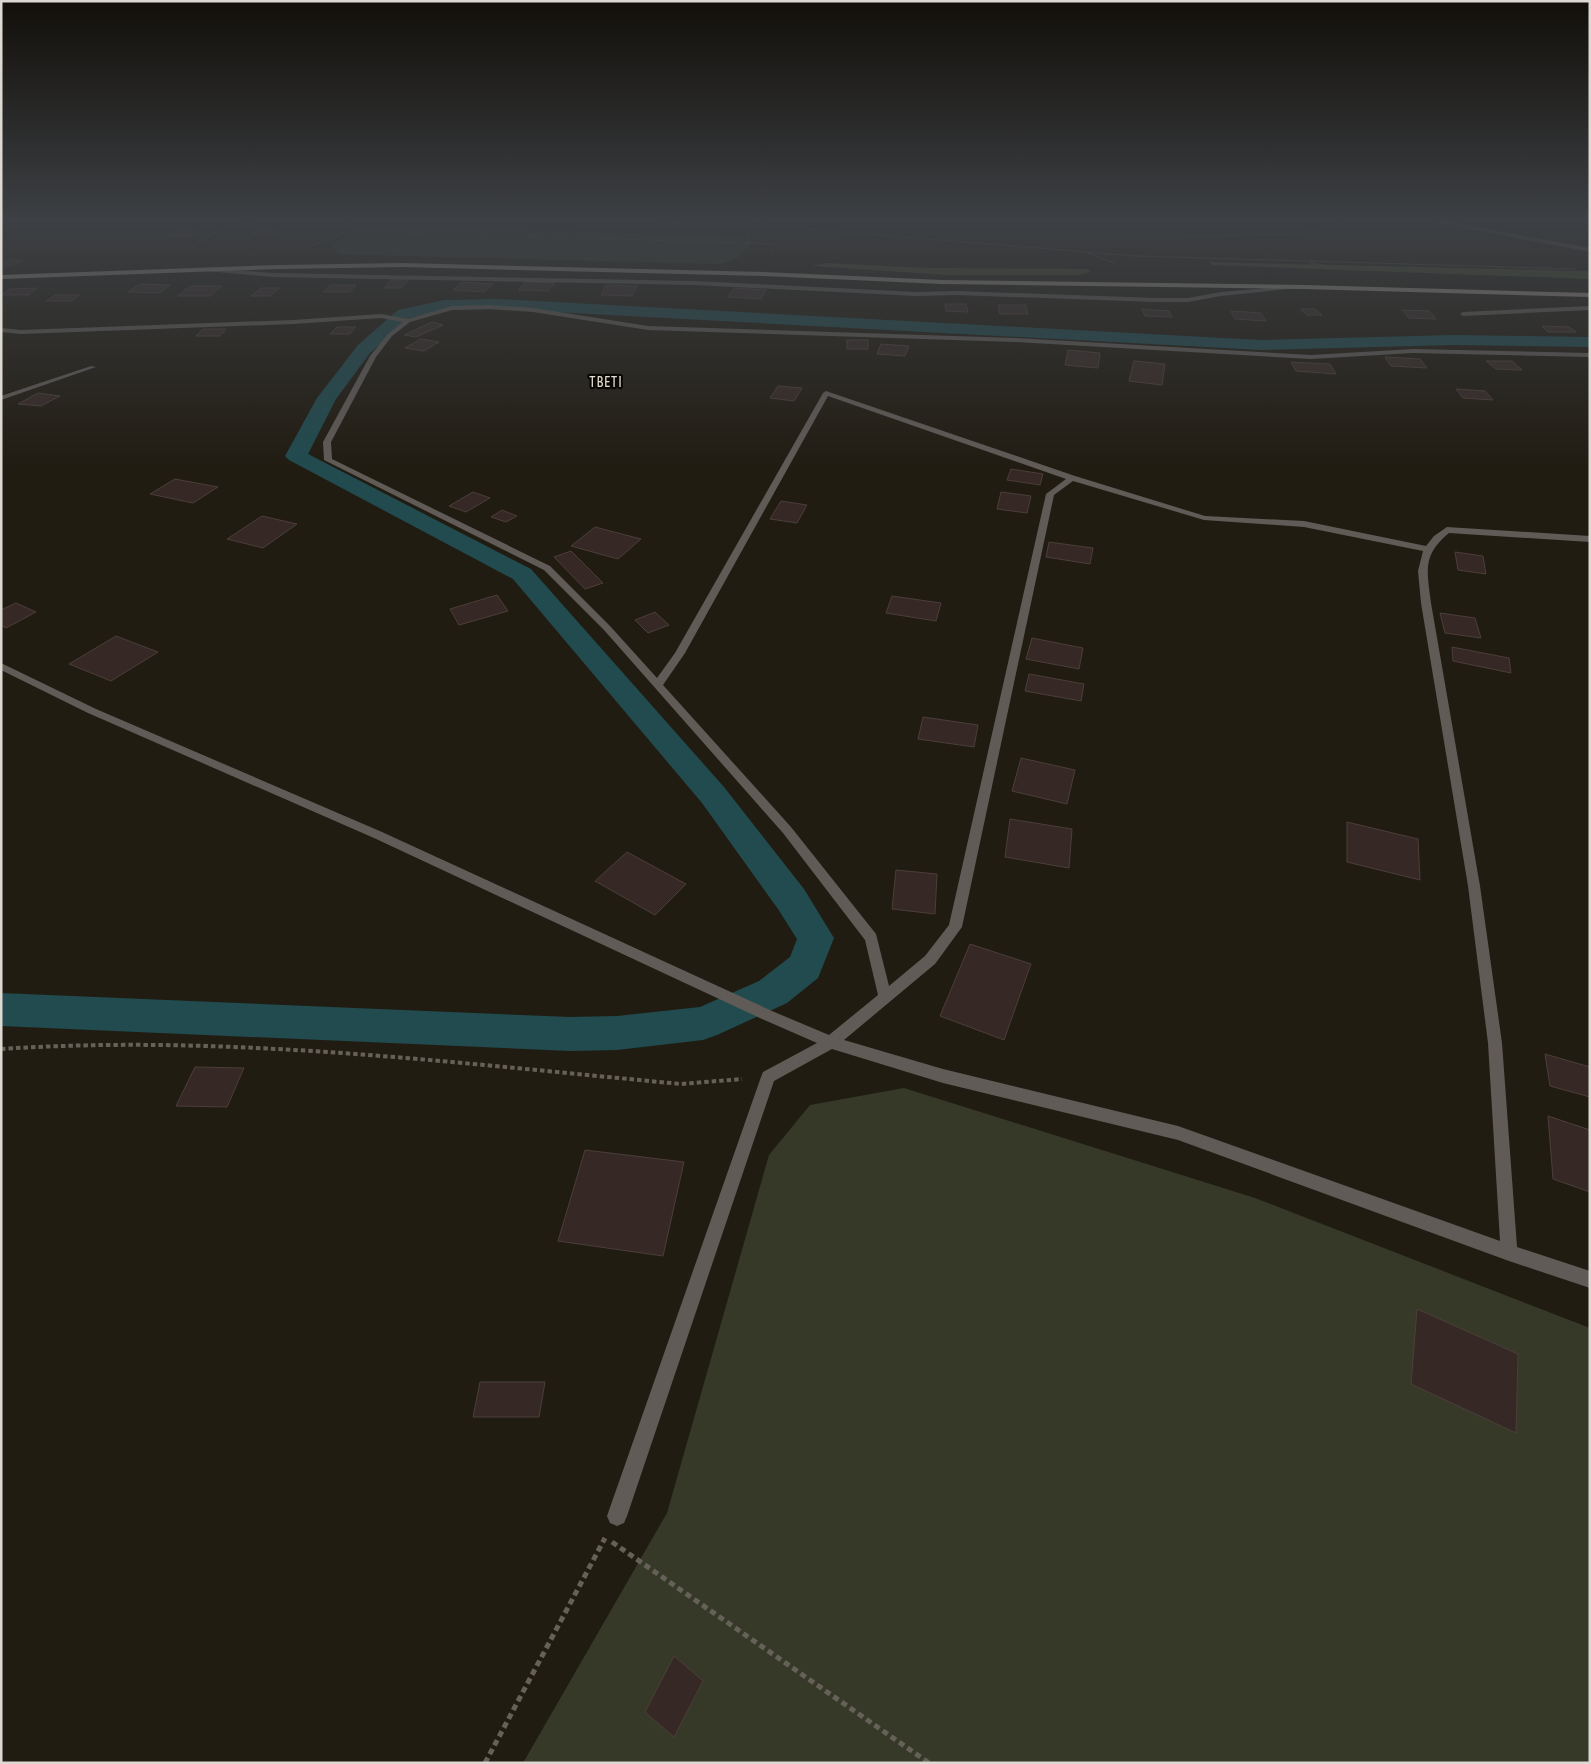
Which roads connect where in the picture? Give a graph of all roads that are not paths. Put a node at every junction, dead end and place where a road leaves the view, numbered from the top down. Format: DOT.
graph roads {
  1 [pos="1590,308"];
  2 [pos="1463,314"];
  3 [pos="408,321"];
  4 [pos="1,330"];
  5 [pos="1590,355"];
  6 [pos="93,367"];
  7 [pos="1,398"];
  8 [pos="1072,478"];
  9 [pos="1590,539"];
  10 [pos="1428,549"];
  11 [pos="1,666"];
  12 [pos="658,685"];
  13 [pos="885,997"];
  14 [pos="831,1042"];
  15 [pos="1509,1253"];
  16 [pos="1590,1280"];
  17 [pos="617,1516"];
  1 -- 2 [label="street"];
  3 -- 4 [label="street"];
  3 -- 5 [label="street"];
  3 -- 12 [label="street"];
  6 -- 7 [label="street"];
  8 -- 10 [label="street"];
  8 -- 12 [label="street"];
  8 -- 13 [label="street"];
  9 -- 10 [label="street"];
  10 -- 15 [label="street"];
  11 -- 14 [label="street"];
  12 -- 13 [label="street"];
  13 -- 14 [label="street"];
  14 -- 15 [label="street"];
  14 -- 17 [label="street"];
  15 -- 16 [label="street"];
}
